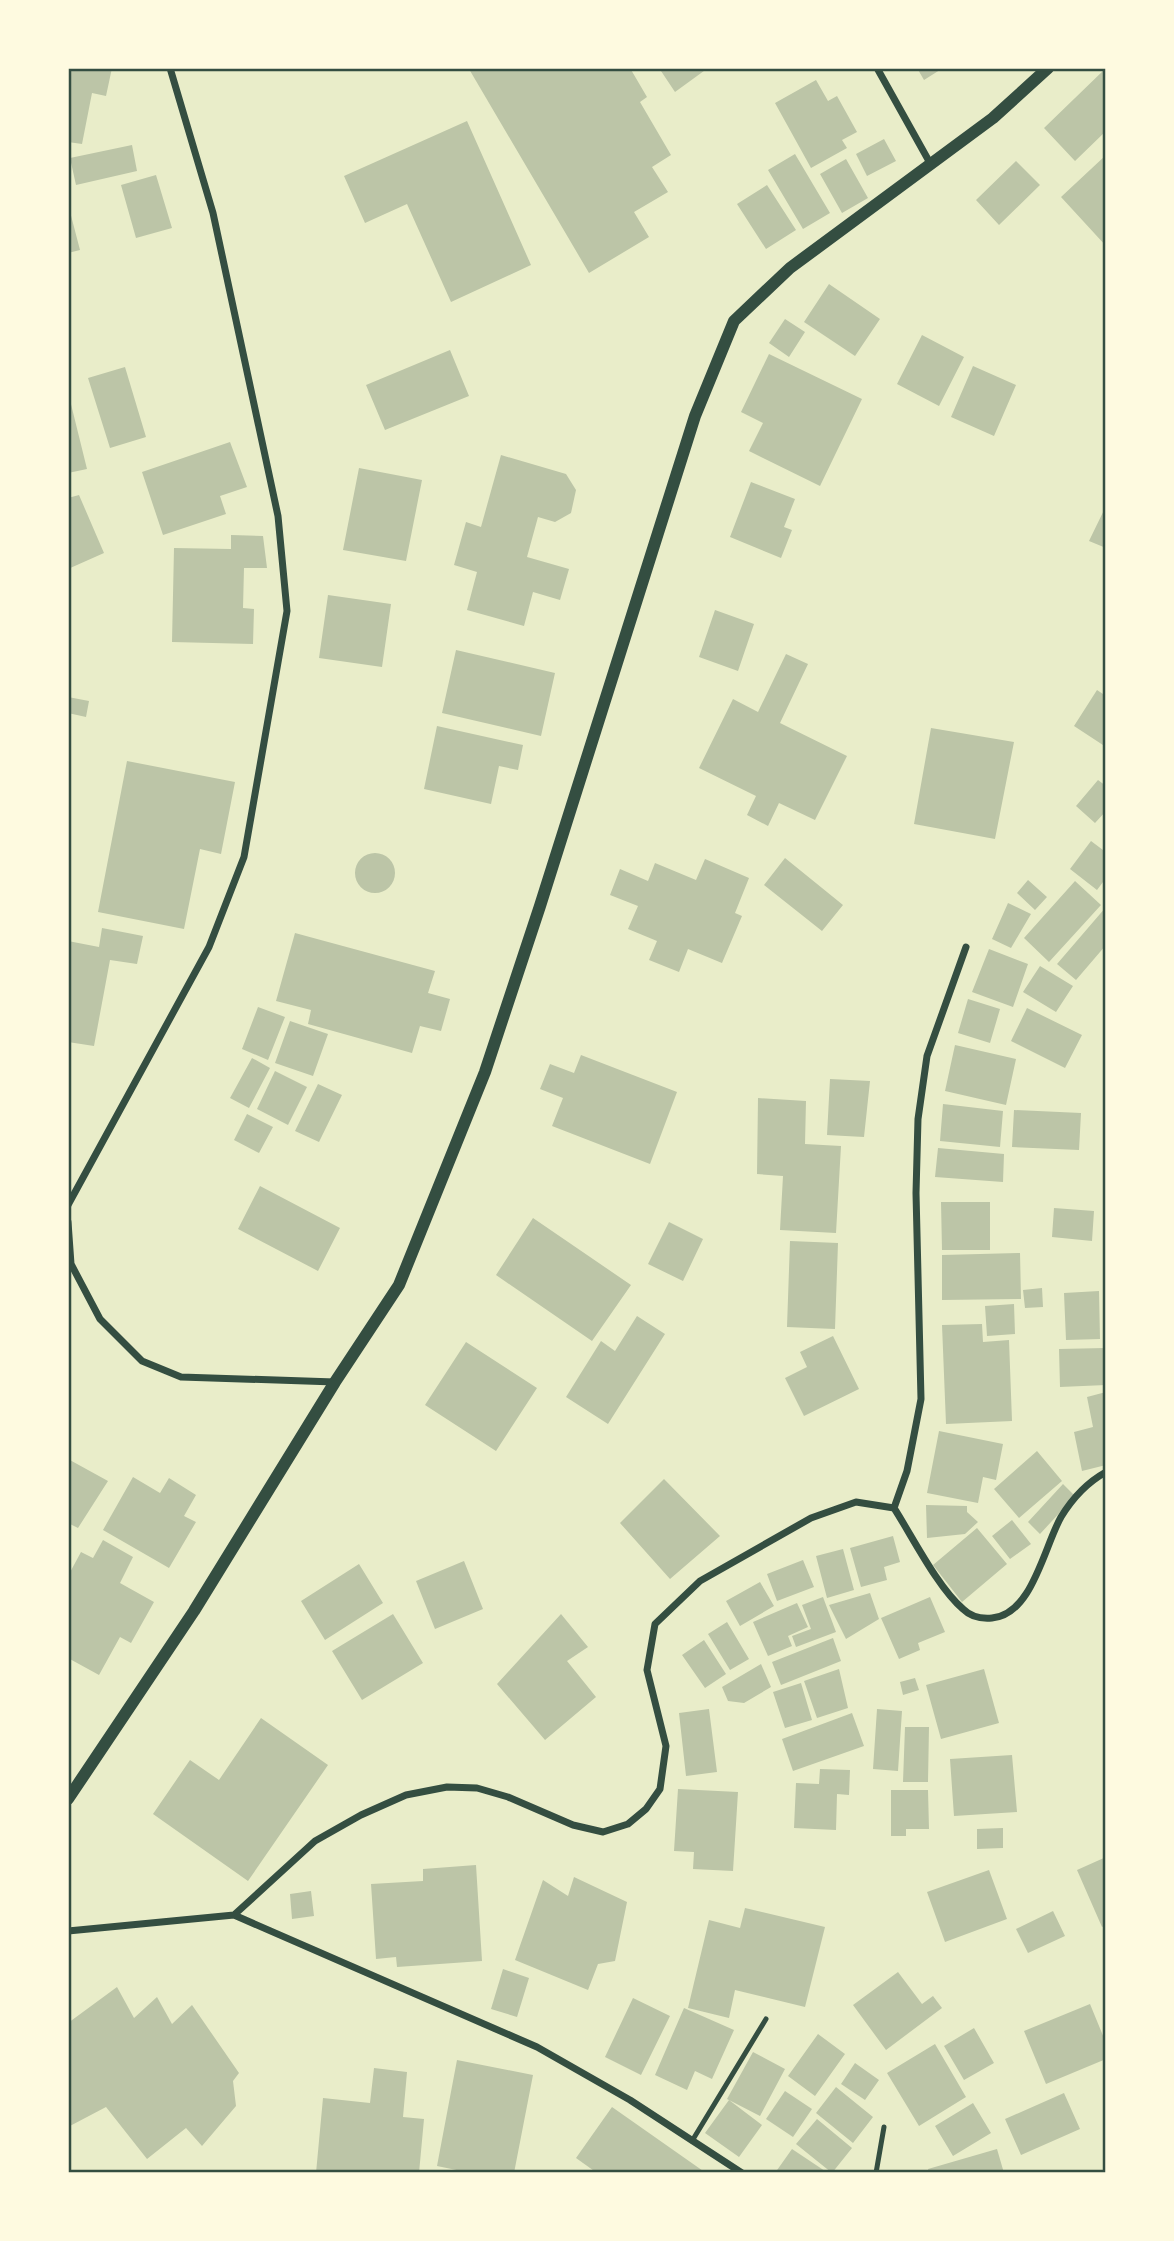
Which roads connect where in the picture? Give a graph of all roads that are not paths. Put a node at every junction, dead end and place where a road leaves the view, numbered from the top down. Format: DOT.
graph roads {
  1 [pos="170,68"];
  2 [pos="877,68"];
  3 [pos="1048,68"];
  4 [pos="930,163"];
  5 [pos="966,947"];
  6 [pos="68,1205"];
  7 [pos="68,1222"];
  8 [pos="335,1382"];
  9 [pos="1106,1472"];
  10 [pos="894,1508"];
  11 [pos="68,1799"];
  12 [pos="234,1915"];
  13 [pos="68,1931"];
  14 [pos="766,2018"];
  15 [pos="884,2127"];
  16 [pos="692,2141"];
  17 [pos="742,2173"];
  18 [pos="876,2173"];
  1 -- 6 [label="street"];
  2 -- 4 [label="street"];
  3 -- 4 [label="street"];
  4 -- 8 [label="street"];
  5 -- 10 [label="street"];
  7 -- 8 [label="street"];
  8 -- 11 [label="street"];
  9 -- 10 [label="street"];
  10 -- 12 [label="street"];
  12 -- 13 [label="street"];
  12 -- 16 [label="street"];
  14 -- 16 [label="lane"];
  15 -- 18 [label="lane"];
  16 -- 17 [label="street"];
}
